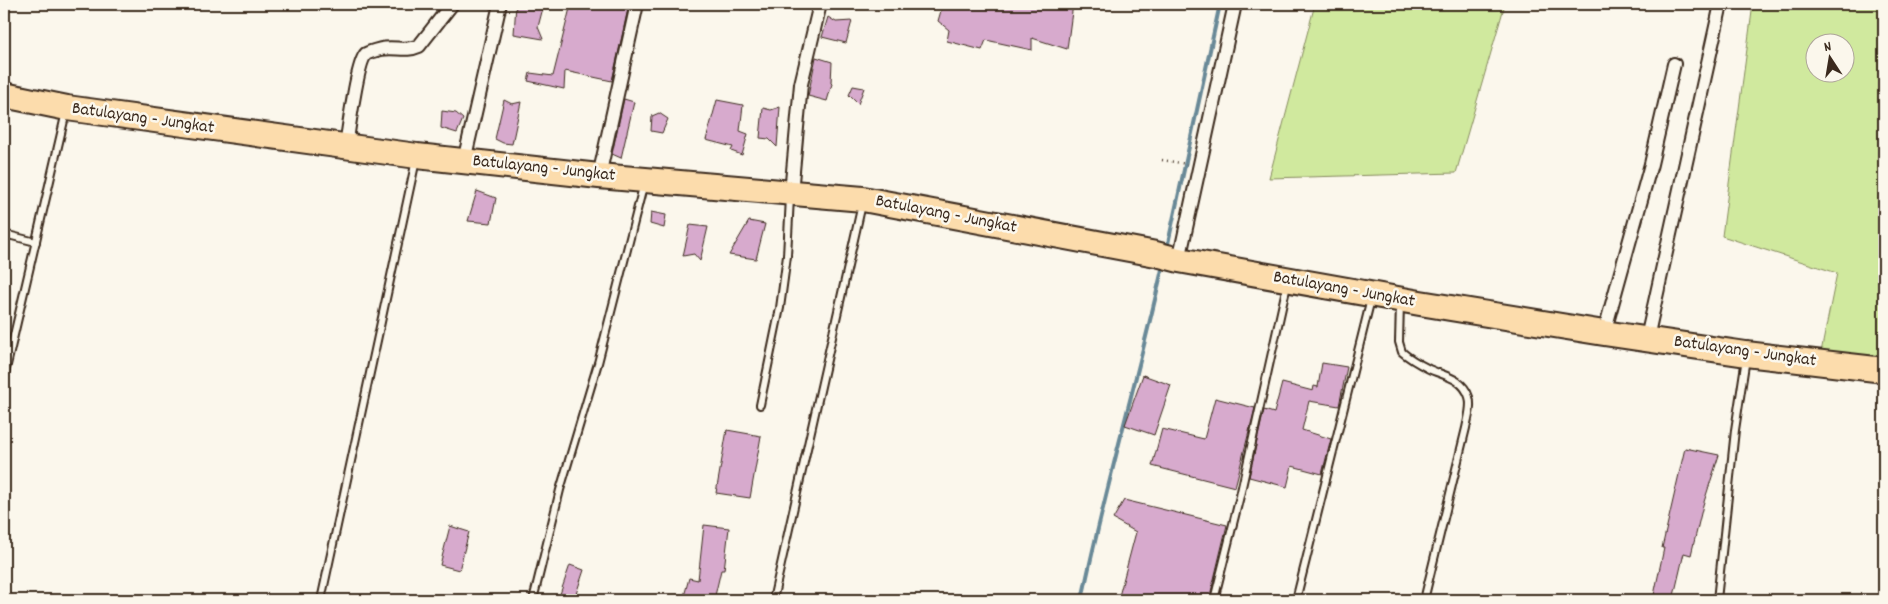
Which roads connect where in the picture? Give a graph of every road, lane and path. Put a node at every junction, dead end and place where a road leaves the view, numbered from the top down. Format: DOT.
graph roads {
  1 [pos="452,4"];
  2 [pos="500,4"];
  3 [pos="637,4"];
  4 [pos="820,4"];
  5 [pos="1235,4"];
  6 [pos="1722,4"];
  7 [pos="1674,64"];
  8 [pos="4,96"];
  9 [pos="67,108"];
  10 [pos="346,145"];
  11 [pos="417,156"];
  12 [pos="1162,160"];
  13 [pos="464,161"];
  14 [pos="1191,165"];
  15 [pos="599,176"];
  16 [pos="645,180"];
  17 [pos="791,193"];
  18 [pos="863,199"];
  19 [pos="4,234"];
  20 [pos="36,242"];
  21 [pos="1169,258"];
  22 [pos="1288,280"];
  23 [pos="1372,295"];
  24 [pos="1400,300"];
  25 [pos="1604,333"];
  26 [pos="1647,338"];
  27 [pos="1746,354"];
  28 [pos="1883,367"];
  29 [pos="4,378"];
  30 [pos="760,406"];
  31 [pos="321,600"];
  32 [pos="533,600"];
  33 [pos="773,600"];
  34 [pos="1214,600"];
  35 [pos="1296,600"];
  36 [pos="1424,600"];
  37 [pos="1717,600"];
  1 -- 10 [label="street"];
  2 -- 13 [label="street"];
  3 -- 15 [label="street"];
  4 -- 17 [label="street"];
  5 -- 21 [label="street"];
  6 -- 26 [label="street"];
  7 -- 25 [label="street"];
  8 -- 9 [label="highway, Batulayang - Jungkat"];
  9 -- 10 [label="highway, Batulayang - Jungkat"];
  9 -- 20 [label="lane"];
  10 -- 11 [label="highway, Batulayang - Jungkat"];
  11 -- 13 [label="highway, Batulayang - Jungkat"];
  11 -- 31 [label="lane"];
  12 -- 14 [label="path"];
  13 -- 15 [label="highway, Batulayang - Jungkat"];
  15 -- 16 [label="highway, Batulayang - Jungkat"];
  16 -- 17 [label="highway, Batulayang - Jungkat"];
  16 -- 32 [label="lane"];
  17 -- 18 [label="highway, Batulayang - Jungkat"];
  17 -- 30 [label="lane"];
  18 -- 21 [label="highway, Batulayang - Jungkat"];
  18 -- 33 [label="lane"];
  19 -- 20 [label="lane"];
  20 -- 29 [label="lane"];
  21 -- 22 [label="highway, Batulayang - Jungkat"];
  22 -- 23 [label="highway, Batulayang - Jungkat"];
  22 -- 34 [label="lane"];
  23 -- 24 [label="highway, Batulayang - Jungkat"];
  23 -- 35 [label="lane"];
  24 -- 25 [label="highway, Batulayang - Jungkat"];
  24 -- 36 [label="lane"];
  25 -- 26 [label="highway, Batulayang - Jungkat"];
  26 -- 27 [label="highway, Batulayang - Jungkat"];
  27 -- 28 [label="highway, Batulayang - Jungkat"];
  27 -- 37 [label="lane"];
}
